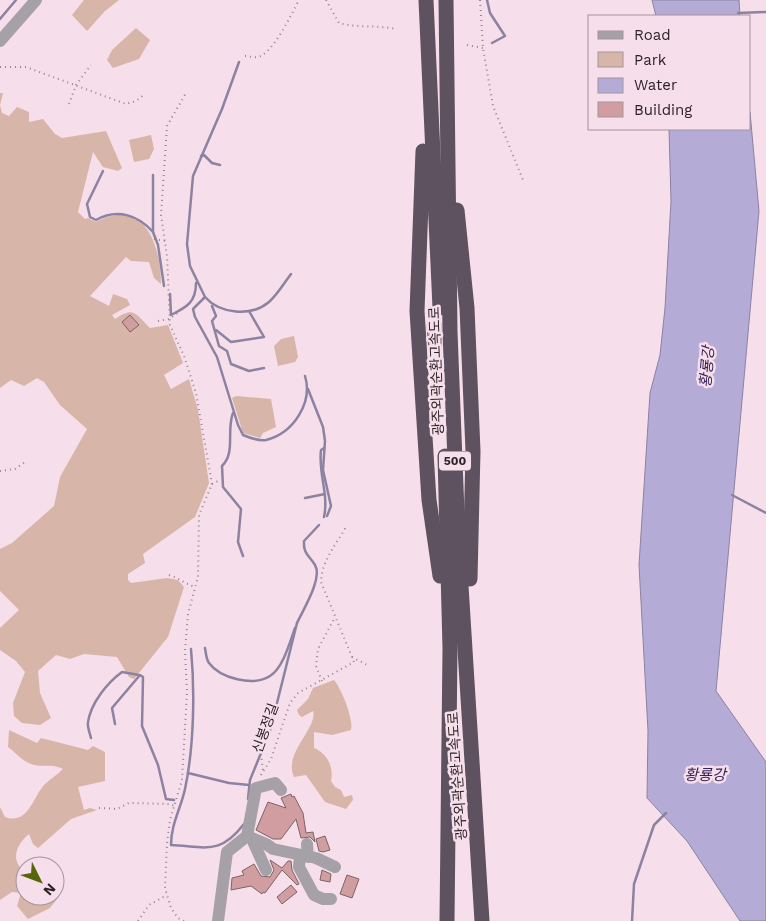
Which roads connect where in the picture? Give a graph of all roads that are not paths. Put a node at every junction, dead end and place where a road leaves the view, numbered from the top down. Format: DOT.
graph roads {
  1 [pos="36,0"];
  2 [pos="426,0"];
  3 [pos="446,0"];
  4 [pos="0,41"];
  5 [pos="427,49"];
  6 [pos="450,648"];
  7 [pos="281,790"];
  8 [pos="249,838"];
  9 [pos="307,844"];
  10 [pos="273,849"];
  11 [pos="304,856"];
  12 [pos="281,861"];
  13 [pos="335,867"];
  14 [pos="266,870"];
  15 [pos="331,899"];
  16 [pos="218,921"];
  17 [pos="447,921"];
  18 [pos="482,921"];
  1 -- 4 [label="street"];
  2 -- 5 [label="highway, 광주외곽순환고속도로 / 500"];
  3 -- 18 [label="highway, 광주외곽순환고속도로 / 500"];
  5 -- 6 [label="highway, 광주외곽순환고속도로 / 500"];
  5 -- 6 [label="highway"];
  6 -- 17 [label="highway, 광주외곽순환고속도로 / 500"];
  7 -- 8 [label="street"];
  8 -- 10 [label="street"];
  8 -- 14 [label="street"];
  8 -- 16 [label="street"];
  9 -- 11 [label="street"];
  10 -- 11 [label="street"];
  10 -- 12 [label="street"];
  11 -- 13 [label="street"];
  11 -- 15 [label="street"];
}
